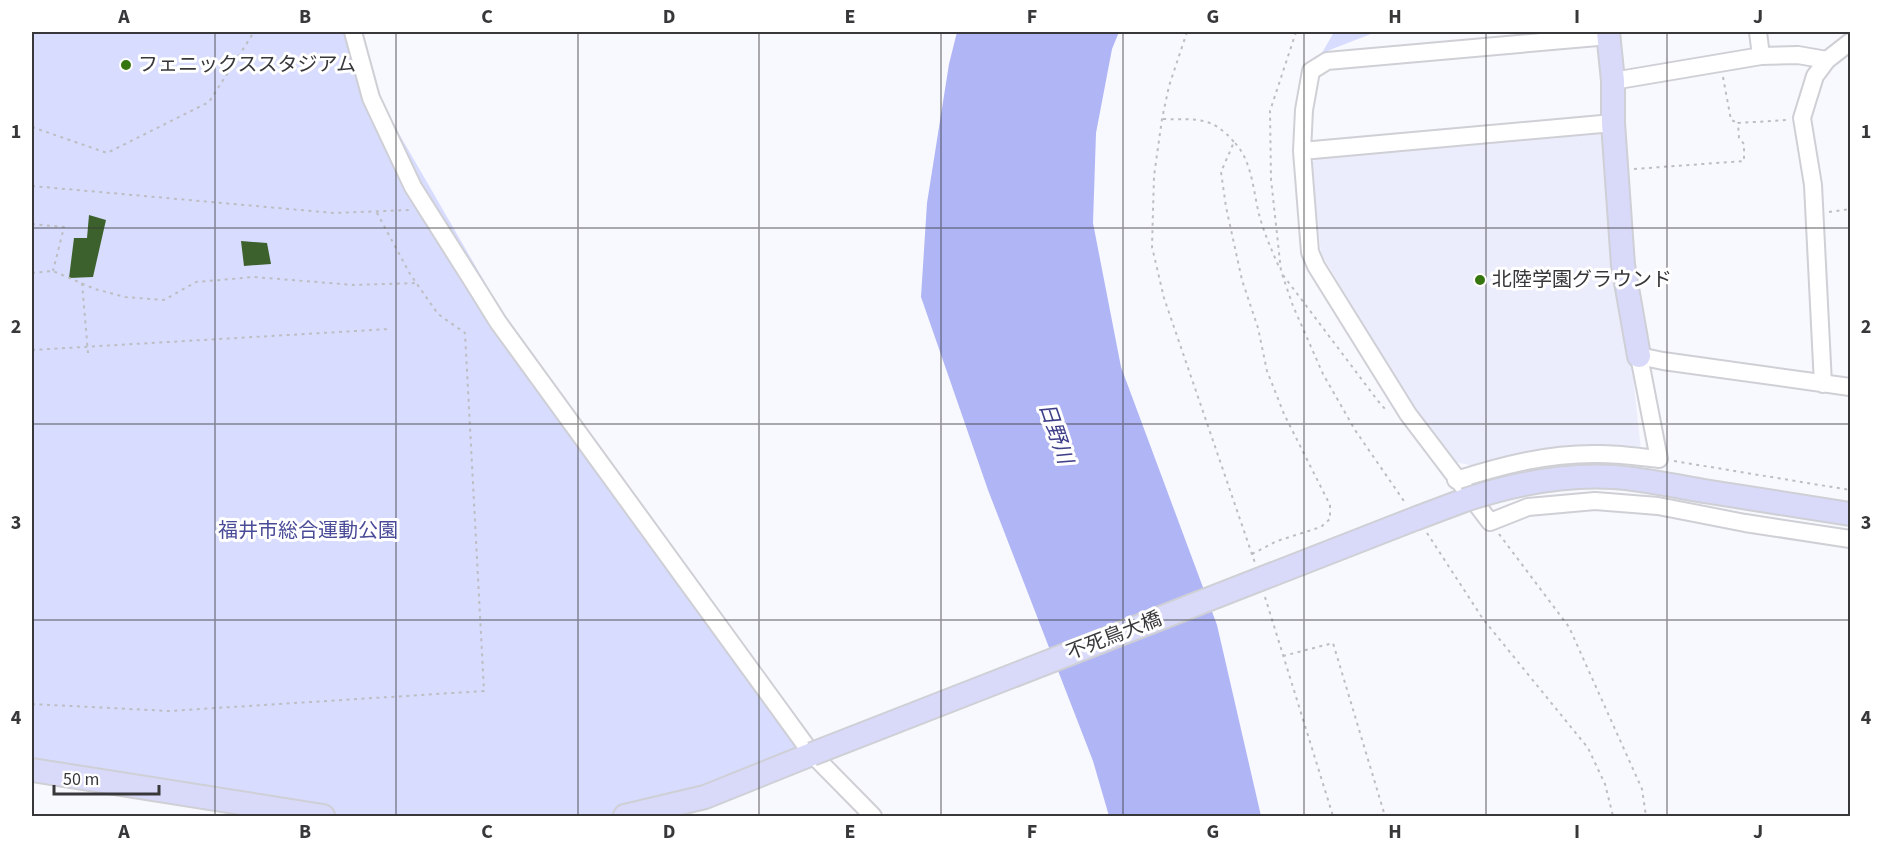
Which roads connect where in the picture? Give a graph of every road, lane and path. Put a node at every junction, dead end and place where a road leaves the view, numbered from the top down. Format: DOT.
graph roads {
  1 [pos="254,32"];
  2 [pos="353,32"];
  3 [pos="1187,32"];
  4 [pos="1758,32"];
  5 [pos="1608,34"];
  6 [pos="1851,42"];
  7 [pos="1761,56"];
  8 [pos="1827,60"];
  9 [pos="1721,63"];
  10 [pos="1613,81"];
  11 [pos="1802,118"];
  12 [pos="1162,119"];
  13 [pos="1613,123"];
  14 [pos="1738,123"];
  15 [pos="32,127"];
  16 [pos="1234,142"];
  17 [pos="1302,151"];
  18 [pos="1616,171"];
  19 [pos="32,186"];
  20 [pos="1851,208"];
  21 [pos="427,210"];
  22 [pos="376,211"];
  23 [pos="1814,214"];
  24 [pos="32,224"];
  25 [pos="53,271"];
  26 [pos="32,273"];
  27 [pos="82,283"];
  28 [pos="417,283"];
  29 [pos="390,329"];
  30 [pos="32,350"];
  31 [pos="88,353"];
  32 [pos="1639,356"];
  33 [pos="1823,384"];
  34 [pos="1851,387"];
  35 [pos="1408,414"];
  36 [pos="1659,459"];
  37 [pos="1456,480"];
  38 [pos="1851,490"];
  39 [pos="1851,514"];
  40 [pos="1417,518"];
  41 [pos="1490,522"];
  42 [pos="1851,540"];
  43 [pos="1252,554"];
  44 [pos="1256,565"];
  45 [pos="1263,588"];
  46 [pos="1284,656"];
  47 [pos="32,704"];
  48 [pos="812,754"];
  49 [pos="32,770"];
  50 [pos="323,816"];
  51 [pos="625,816"];
  52 [pos="873,816"];
  53 [pos="1333,816"];
  54 [pos="1385,816"];
  55 [pos="1613,816"];
  56 [pos="1646,816"];
  1 -- 15 [label="path"];
  2 -- 21 [label="street"];
  3 -- 12 [label="path"];
  4 -- 7 [label="street"];
  5 -- 10 [label="street"];
  5 -- 17 [label="street"];
  6 -- 8 [label="street"];
  7 -- 8 [label="street"];
  7 -- 9 [label="street"];
  8 -- 11 [label="street"];
  9 -- 10 [label="street"];
  9 -- 14 [label="path"];
  10 -- 13 [label="street"];
  11 -- 14 [label="path"];
  11 -- 23 [label="street"];
  12 -- 16 [label="path"];
  12 -- 43 [label="path"];
  13 -- 17 [label="street"];
  13 -- 18 [label="street"];
  14 -- 18 [label="path"];
  16 -- 35 [label="path"];
  16 -- 43 [label="path"];
  17 -- 35 [label="street"];
  18 -- 32 [label="street"];
  19 -- 22 [label="path"];
  20 -- 23 [label="path"];
  21 -- 22 [label="path"];
  21 -- 48 [label="street"];
  22 -- 28 [label="path"];
  23 -- 33 [label="street"];
  24 -- 25 [label="path"];
  25 -- 26 [label="path"];
  25 -- 27 [label="path"];
  27 -- 28 [label="path"];
  27 -- 31 [label="path"];
  28 -- 47 [label="path"];
  29 -- 30 [label="path"];
  32 -- 33 [label="street"];
  32 -- 36 [label="street"];
  33 -- 34 [label="street"];
  35 -- 37 [label="street"];
  36 -- 37 [label="street"];
  36 -- 38 [label="path"];
  37 -- 41 [label="street"];
  39 -- 40 [label="street, 不死鳥大橋, bridge"];
  40 -- 48 [label="street, 不死鳥大橋, bridge"];
  40 -- 55 [label="path"];
  41 -- 42 [label="street"];
  41 -- 56 [label="path"];
  43 -- 44 [label="path"];
  45 -- 46 [label="path"];
  46 -- 53 [label="path"];
  46 -- 54 [label="path"];
  48 -- 51 [label="street, 不死鳥大橋"];
  48 -- 52 [label="street"];
  49 -- 50 [label="street"];
}
